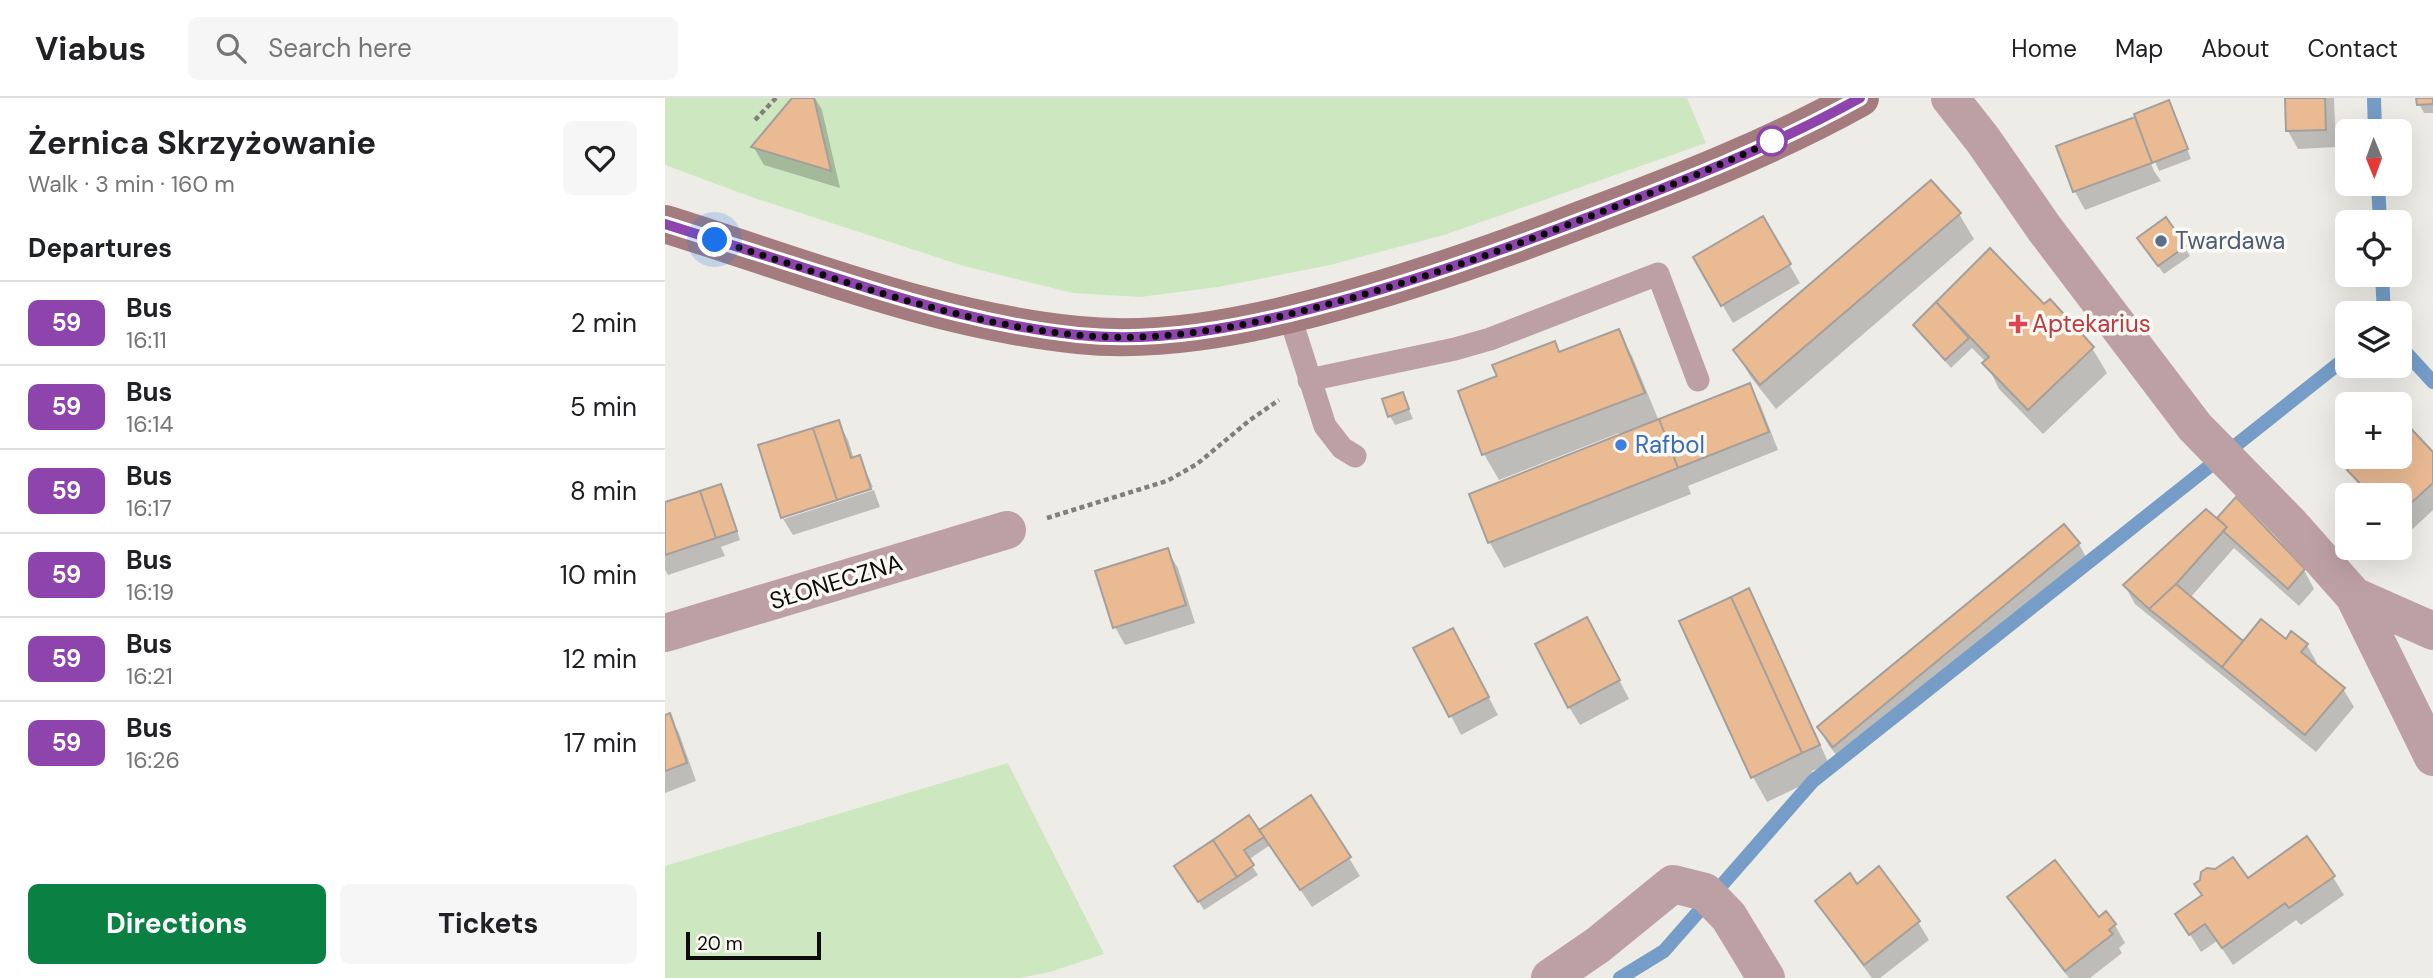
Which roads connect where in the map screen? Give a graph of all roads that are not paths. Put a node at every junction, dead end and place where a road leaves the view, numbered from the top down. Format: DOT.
graph roads {
  1 [pos="1860,98"];
  2 [pos="1950,98"];
  3 [pos="665,224"];
  4 [pos="1289,314"];
  5 [pos="1309,380"];
  6 [pos="1698,380"];
  7 [pos="1355,456"];
  8 [pos="1007,530"];
  9 [pos="2354,596"];
  10 [pos="2433,631"];
  11 [pos="665,634"];
  12 [pos="2433,757"];
  13 [pos="1550,978"];
  14 [pos="1766,978"];
  1 -- 4 [label="street"];
  2 -- 9 [label="street"];
  3 -- 4 [label="street"];
  4 -- 5 [label="lane"];
  5 -- 6 [label="lane"];
  5 -- 7 [label="lane"];
  8 -- 11 [label="street, SŁONECZNA"];
  9 -- 10 [label="street"];
  9 -- 12 [label="street"];
  13 -- 14 [label="street"];
}
